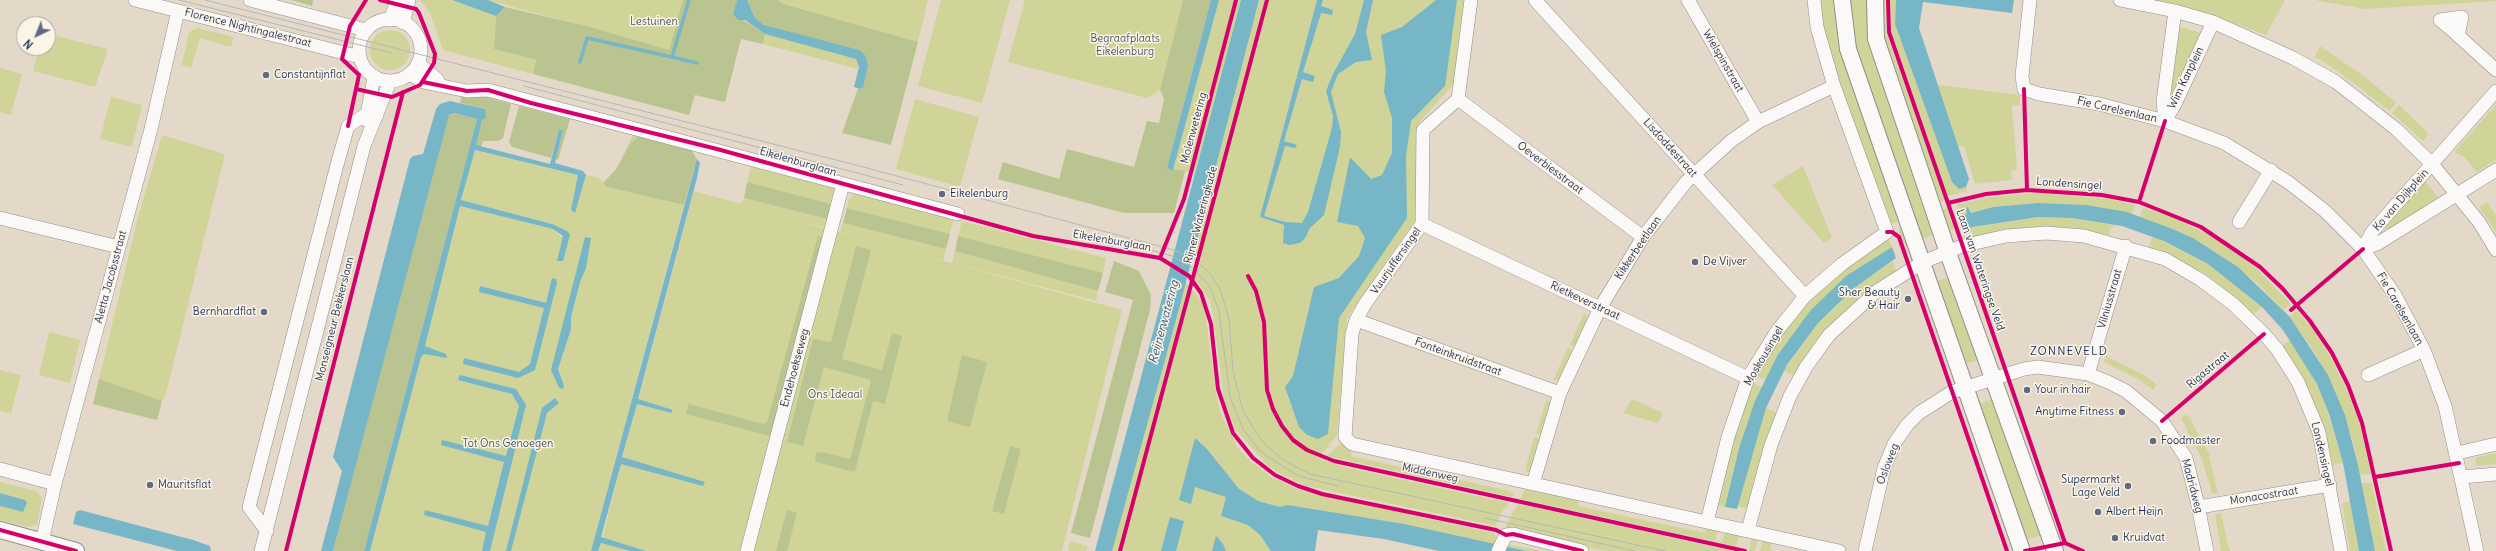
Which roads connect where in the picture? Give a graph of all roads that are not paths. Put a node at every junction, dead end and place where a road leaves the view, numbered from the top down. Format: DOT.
graph roads {
  1 [pos="135,0"];
  2 [pos="250,0"];
  3 [pos="397,0"];
  4 [pos="409,0"];
  5 [pos="1471,0"];
  6 [pos="1535,0"];
  7 [pos="1688,0"];
  8 [pos="1814,0"];
  9 [pos="1842,0"];
  10 [pos="1875,0"];
  11 [pos="2030,0"];
  12 [pos="2120,0"];
  13 [pos="178,10"];
  14 [pos="2175,10"];
  15 [pos="390,20"];
  16 [pos="2213,22"];
  17 [pos="403,23"];
  18 [pos="366,30"];
  19 [pos="2458,36"];
  20 [pos="360,57"];
  21 [pos="414,69"];
  22 [pos="2496,70"];
  23 [pos="374,77"];
  24 [pos="390,81"];
  25 [pos="1834,86"];
  26 [pos="2496,91"];
  27 [pos="1458,99"];
  28 [pos="373,114"];
  29 [pos="2165,120"];
  30 [pos="1758,122"];
  31 [pos="2432,164"];
  32 [pos="2271,170"];
  33 [pos="2496,170"];
  34 [pos="1694,174"];
  35 [pos="844,184"];
  36 [pos="2458,194"];
  37 [pos="958,214"];
  38 [pos="0,218"];
  39 [pos="2239,222"];
  40 [pos="1422,224"];
  41 [pos="1643,237"];
  42 [pos="2126,246"];
  43 [pos="119,247"];
  44 [pos="2363,249"];
  45 [pos="2496,250"];
  46 [pos="1948,253"];
  47 [pos="1923,262"];
  48 [pos="1805,296"];
  49 [pos="1600,308"];
  50 [pos="1356,320"];
  51 [pos="2424,350"];
  52 [pos="2088,374"];
  53 [pos="2368,375"];
  54 [pos="1748,378"];
  55 [pos="1994,378"];
  56 [pos="1966,386"];
  57 [pos="1560,394"];
  58 [pos="1344,437"];
  59 [pos="2496,444"];
  60 [pos="2457,453"];
  61 [pos="0,469"];
  62 [pos="2496,474"];
  63 [pos="2462,477"];
  64 [pos="55,484"];
  65 [pos="1533,484"];
  66 [pos="2330,486"];
  67 [pos="2198,507"];
  68 [pos="1707,522"];
  69 [pos="0,530"];
  70 [pos="1748,530"];
  71 [pos="267,531"];
  72 [pos="42,542"];
  73 [pos="1502,543"];
  74 [pos="76,551"];
  75 [pos="261,551"];
  76 [pos="747,551"];
  77 [pos="1582,551"];
  78 [pos="1839,551"];
  79 [pos="1865,551"];
  80 [pos="2022,551"];
  81 [pos="2055,551"];
  82 [pos="2207,551"];
  83 [pos="2341,551"];
  84 [pos="2477,551"];
  1 -- 13 [label="street, Florence Nightingalestraat"];
  2 -- 18 [label="street"];
  3 -- 15 [label="street"];
  4 -- 17 [label="street"];
  5 -- 27 [label="street"];
  6 -- 34 [label="street, Lisdoddestraat"];
  7 -- 30 [label="street, Wielspinstraat"];
  8 -- 25 [label="street"];
  9 -- 47 [label="street"];
  10 -- 46 [label="street"];
  11 -- 29 [label="street, Fie Carelsenlaan"];
  12 -- 14 [label="street"];
  13 -- 20 [label="street, Florence Nightingalestraat"];
  13 -- 43 [label="street, Aletta Jacobsstraat"];
  14 -- 16 [label="street"];
  14 -- 29 [label="street, Wim Kanplein"];
  15 -- 17 [label="street"];
  15 -- 18 [label="street"];
  16 -- 29 [label="street, Wim Kanplein"];
  16 -- 31 [label="street"];
  17 -- 21 [label="street"];
  18 -- 20 [label="street"];
  19 -- 22 [label="street"];
  20 -- 23 [label="street"];
  21 -- 24 [label="street"];
  21 -- 35 [label="street, Eikelenburglaan"];
  23 -- 24 [label="street"];
  23 -- 28 [label="street, Monseigneur Bekkerslaan"];
  24 -- 28 [label="street, Monseigneur Bekkerslaan"];
  25 -- 30 [label="street, Kikkerbeetlaan"];
  25 -- 48 [label="street, Moskousingel"];
  26 -- 31 [label="street, Ko van Dijkplein"];
  27 -- 40 [label="street, Vuurjuffersingel"];
  27 -- 41 [label="street, Oeverbiesstraat"];
  28 -- 71 [label="street, Monseigneur Bekkerslaan"];
  28 -- 71 [label="street"];
  29 -- 32 [label="street, Fie Carelsenlaan"];
  30 -- 34 [label="street, Kikkerbeetlaan"];
  31 -- 36 [label="street"];
  31 -- 44 [label="street, Ko van Dijkplein"];
  32 -- 39 [label="street"];
  32 -- 44 [label="street, Fie Carelsenlaan"];
  33 -- 36 [label="street, Ko van Dijkplein"];
  34 -- 41 [label="street, Kikkerbeetlaan"];
  34 -- 48 [label="street, Lisdoddestraat"];
  35 -- 37 [label="street, Eikelenburglaan"];
  35 -- 76 [label="street, Endehoekseweg"];
  36 -- 44 [label="street, Ko van Dijkplein"];
  36 -- 45 [label="street"];
  38 -- 43 [label="street"];
  40 -- 49 [label="street, Rietkeverstraat"];
  40 -- 50 [label="street, Vuurjuffersingel"];
  41 -- 49 [label="street, Kikkerbeetlaan"];
  42 -- 46 [label="street, Londensingel"];
  42 -- 52 [label="street, Vilniusstraat"];
  42 -- 66 [label="street, Londensingel"];
  43 -- 64 [label="street, Aletta Jacobsstraat"];
  44 -- 51 [label="street, Fie Carelsenlaan"];
  46 -- 47 [label="street"];
  46 -- 55 [label="street"];
  47 -- 56 [label="street"];
  47 -- 70 [label="street"];
  48 -- 54 [label="street, Moskousingel"];
  49 -- 54 [label="street, Rietkeverstraat"];
  49 -- 57 [label="street, Kikkerbeetlaan"];
  50 -- 57 [label="street, Fonteinkruidstraat"];
  50 -- 58 [label="street, Vuurjuffersingel"];
  51 -- 53 [label="street, Fie Carelsenlaan"];
  51 -- 60 [label="street, Fie Carelsenlaan"];
  52 -- 55 [label="street, Madridweg"];
  52 -- 67 [label="street, Madridweg"];
  54 -- 68 [label="street, Moskousingel"];
  55 -- 56 [label="street"];
  55 -- 81 [label="street"];
  56 -- 79 [label="street, Osloweg"];
  56 -- 80 [label="street"];
  57 -- 65 [label="street, Kikkerbeetlaan"];
  58 -- 65 [label="street, Middenweg"];
  59 -- 60 [label="street"];
  60 -- 63 [label="street, Fie Carelsenlaan"];
  61 -- 64 [label="street"];
  62 -- 63 [label="street"];
  63 -- 84 [label="street, Fie Carelsenlaan"];
  64 -- 72 [label="street, Aletta Jacobsstraat"];
  65 -- 68 [label="street, Middenweg"];
  66 -- 67 [label="street, Monacostraat"];
  66 -- 83 [label="street, Londensingel"];
  67 -- 82 [label="street, Madridweg"];
  68 -- 70 [label="street, Middenweg"];
  69 -- 72 [label="street"];
  70 -- 78 [label="street, Middenweg"];
  71 -- 75 [label="street, Monseigneur Bekkerslaan"];
  72 -- 74 [label="street"];
  73 -- 77 [label="street"];
}
